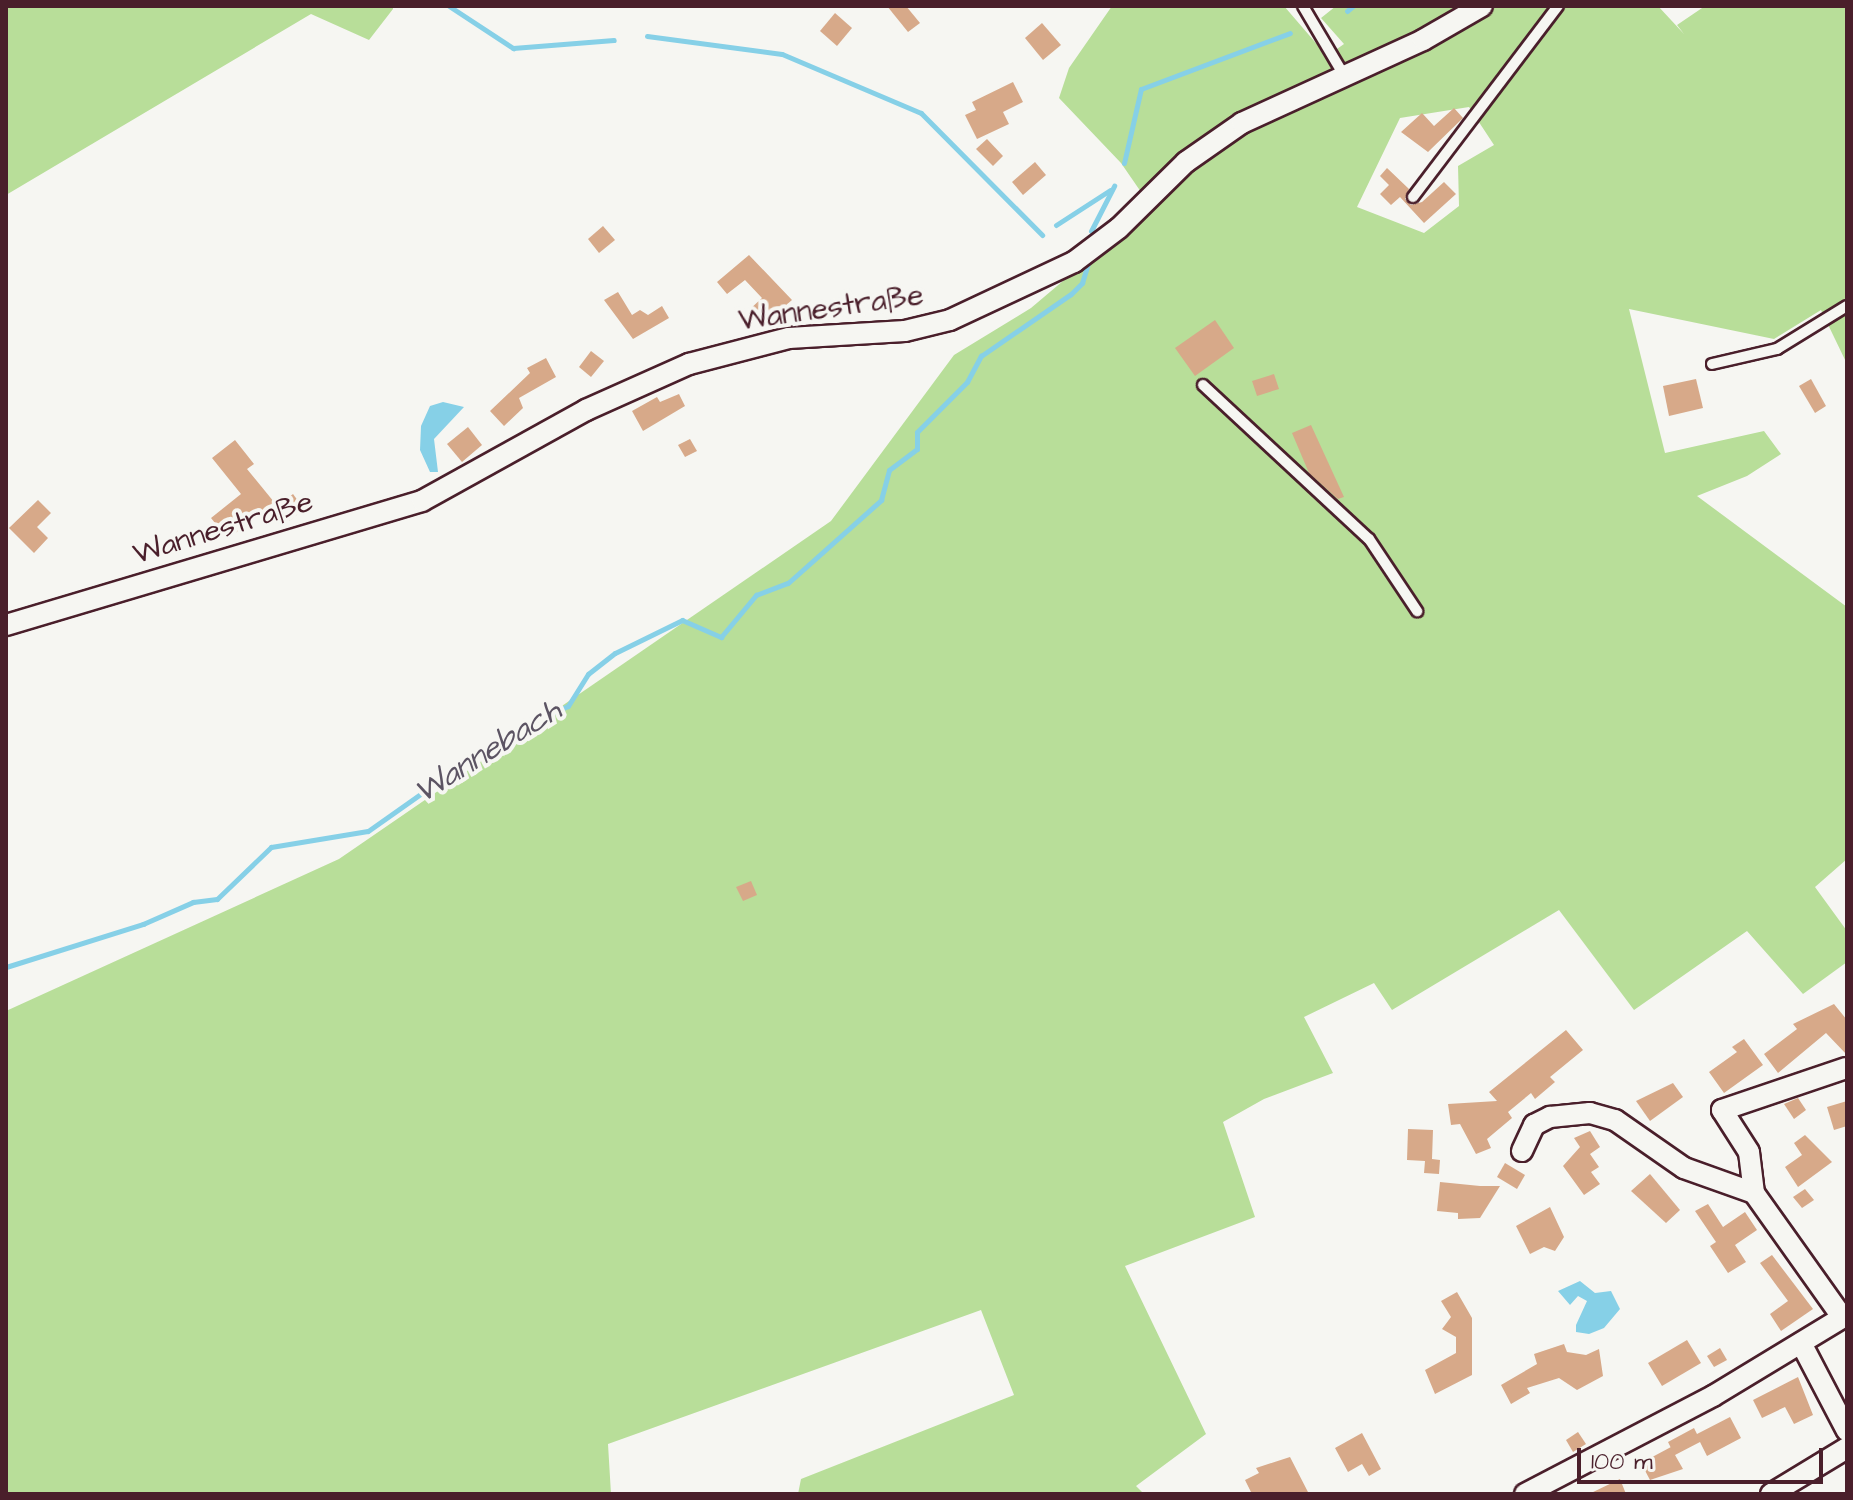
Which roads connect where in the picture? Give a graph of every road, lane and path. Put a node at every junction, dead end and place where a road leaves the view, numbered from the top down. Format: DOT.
graph roads {
  1 [pos="1303,6"];
  2 [pos="1482,6"];
  3 [pos="1558,6"];
  4 [pos="1345,77"];
  5 [pos="1413,197"];
  6 [pos="1847,306"];
  7 [pos="1712,364"];
  8 [pos="1203,385"];
  9 [pos="1417,611"];
  10 [pos="6,625"];
  11 [pos="1846,1068"];
  12 [pos="1522,1151"];
  13 [pos="1754,1193"];
  14 [pos="1844,1316"];
  15 [pos="1801,1343"];
  16 [pos="1847,1431"];
  17 [pos="1847,1448"];
  18 [pos="1525,1494"];
  19 [pos="1771,1494"];
  1 -- 4 [label="lane"];
  2 -- 4 [label="street, Wannestraße"];
  3 -- 5 [label="lane"];
  4 -- 10 [label="street, Wannestraße"];
  6 -- 7 [label="lane"];
  8 -- 9 [label="lane"];
  11 -- 13 [label="street"];
  12 -- 13 [label="street"];
  13 -- 14 [label="street"];
  14 -- 15 [label="street"];
  15 -- 16 [label="street"];
  15 -- 18 [label="street"];
  17 -- 19 [label="street"];
}
